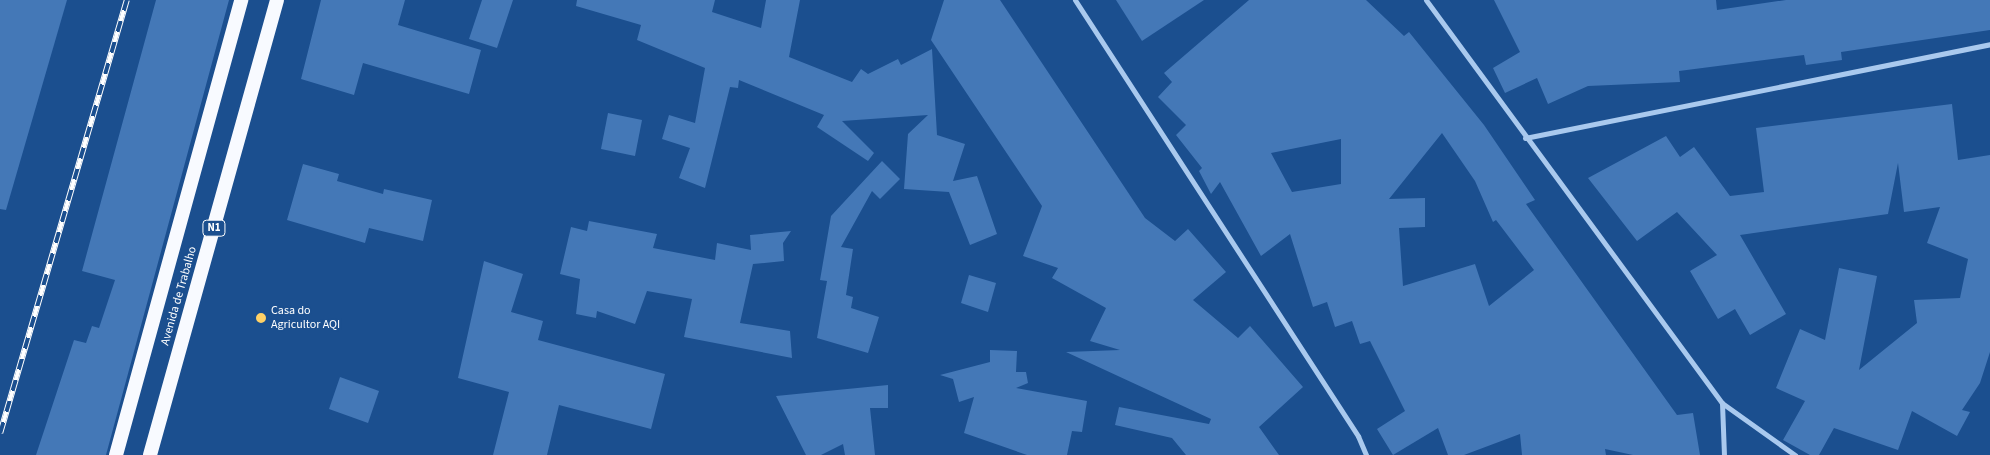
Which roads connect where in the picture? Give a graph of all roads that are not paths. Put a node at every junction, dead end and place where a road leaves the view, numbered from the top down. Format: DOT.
graph roads {
  1 [pos="241,0"];
  2 [pos="277,0"];
  3 [pos="1075,0"];
  4 [pos="1426,0"];
  5 [pos="1990,44"];
  6 [pos="1525,138"];
  7 [pos="1722,403"];
  8 [pos="116,455"];
  9 [pos="150,455"];
  10 [pos="1366,455"];
  11 [pos="1724,455"];
  12 [pos="1795,455"];
  1 -- 8 [label="highway, Avenida de Trabalho"];
  2 -- 9 [label="highway, Avenida de Trabalho / N1"];
  3 -- 10 [label="street"];
  4 -- 6 [label="street"];
  5 -- 6 [label="street"];
  6 -- 7 [label="street"];
  7 -- 11 [label="street"];
  7 -- 12 [label="street"];
}
